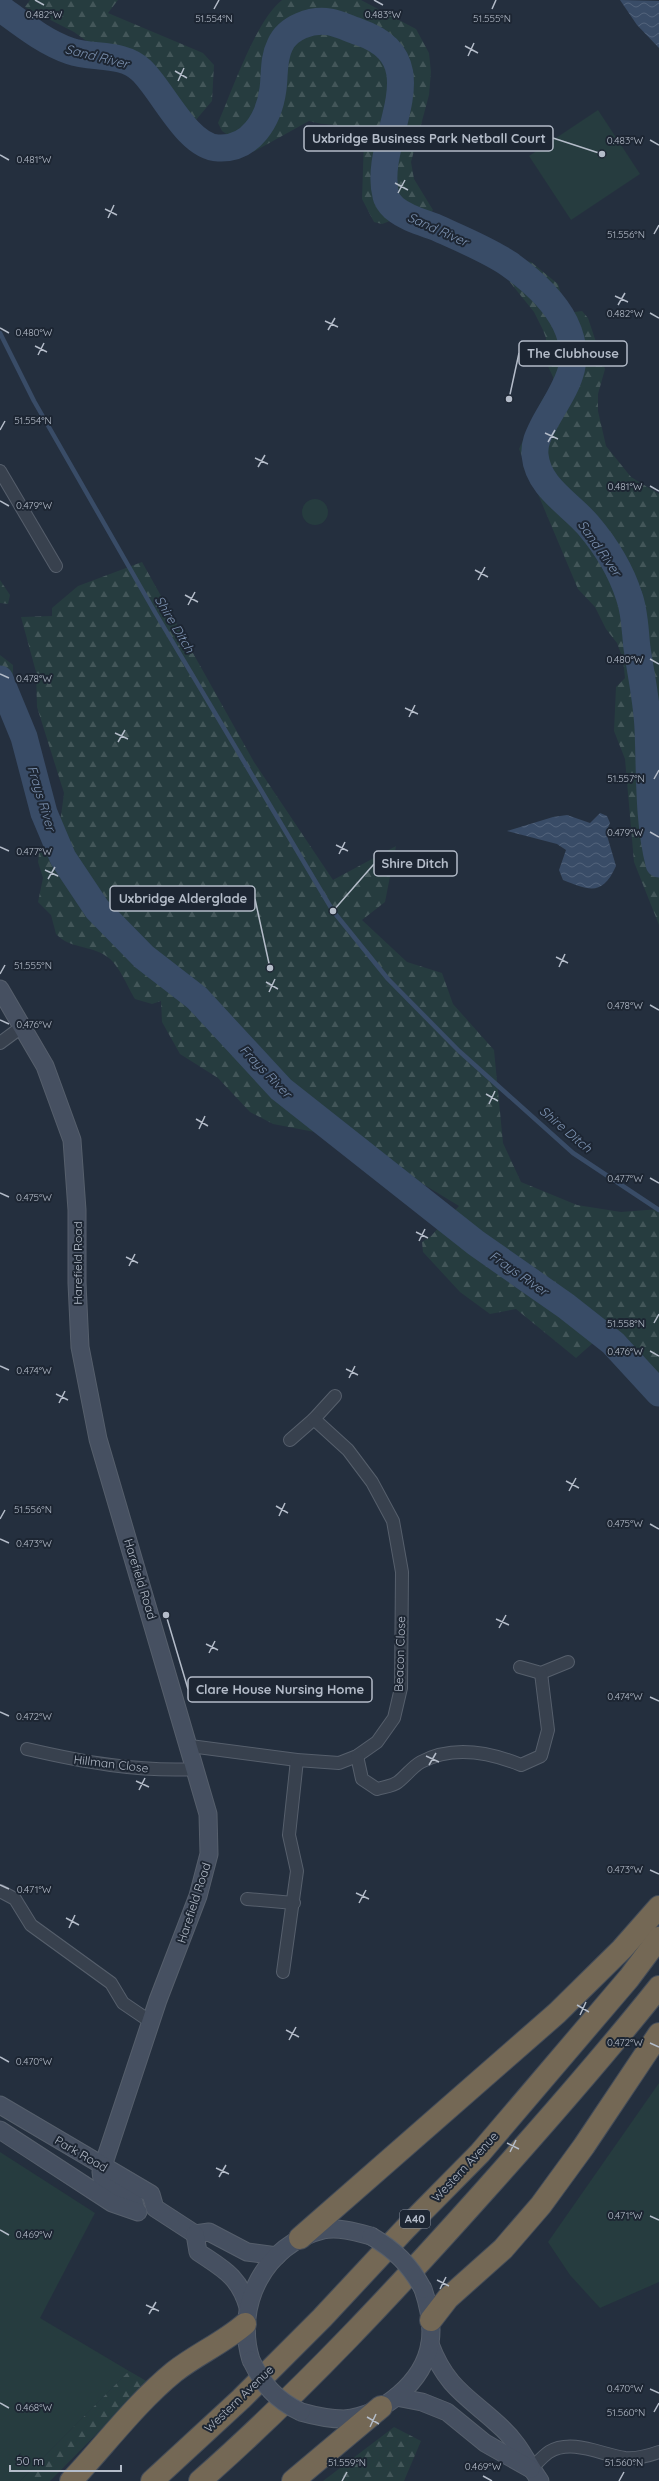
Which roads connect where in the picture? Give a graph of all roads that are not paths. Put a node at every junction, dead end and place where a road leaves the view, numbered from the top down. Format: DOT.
graph roads {
  1 [pos="0,471"];
  2 [pos="56,566"];
  3 [pos="0,989"];
  4 [pos="23,1026"];
  5 [pos="0,1043"];
  6 [pos="335,1396"];
  7 [pos="314,1419"];
  8 [pos="290,1440"];
  9 [pos="568,1662"];
  10 [pos="520,1666"];
  11 [pos="541,1673"];
  12 [pos="190,1746"];
  13 [pos="27,1749"];
  14 [pos="357,1756"];
  15 [pos="297,1760"];
  16 [pos="196,1769"];
  17 [pos="0,1891"];
  18 [pos="247,1899"];
  19 [pos="294,1903"];
  20 [pos="659,1907"];
  21 [pos="659,1938"];
  22 [pos="283,1972"];
  23 [pos="659,1987"];
  24 [pos="151,2022"];
  25 [pos="659,2034"];
  26 [pos="0,2105"];
  27 [pos="0,2130"];
  28 [pos="102,2166"];
  29 [pos="155,2208"];
  30 [pos="136,2210"];
  31 [pos="195,2234"];
  32 [pos="300,2238"];
  33 [pos="277,2256"];
  34 [pos="247,2315"];
  35 [pos="431,2320"];
  36 [pos="430,2344"];
  37 [pos="389,2402"];
  38 [pos="659,2452"];
  39 [pos="536,2475"];
  40 [pos="71,2481"];
  41 [pos="152,2481"];
  42 [pos="200,2481"];
  43 [pos="293,2481"];
  1 -- 2 [label="street"];
  3 -- 4 [label="main road, Harefield Road"];
  4 -- 5 [label="street"];
  4 -- 12 [label="main road, Harefield Road"];
  6 -- 7 [label="street"];
  7 -- 8 [label="street"];
  7 -- 14 [label="street, Beacon Close"];
  9 -- 11 [label="street"];
  10 -- 11 [label="street"];
  11 -- 14 [label="street"];
  12 -- 15 [label="street, Beacon Close"];
  12 -- 16 [label="main road, Harefield Road"];
  13 -- 16 [label="street, Hillman Close"];
  14 -- 15 [label="street, Beacon Close"];
  15 -- 19 [label="street"];
  16 -- 24 [label="main road, Harefield Road"];
  17 -- 24 [label="street"];
  18 -- 19 [label="street"];
  19 -- 22 [label="street"];
  20 -- 32 [label="highway"];
  21 -- 41 [label="highway, Western Avenue / A40"];
  23 -- 42 [label="highway, A40"];
  24 -- 28 [label="main road, Harefield Road"];
  25 -- 35 [label="highway"];
  26 -- 28 [label="main road, Park Road"];
  27 -- 30 [label="main road, Park Road"];
  28 -- 29 [label="main road, Park Road"];
  28 -- 30 [label="main road"];
  29 -- 30 [label="main road, Park Road"];
  29 -- 31 [label="main road, Park Road"];
  31 -- 33 [label="main road"];
  31 -- 34 [label="main road"];
  32 -- 33 [label="main road"];
  32 -- 35 [label="main road, bridge"];
  33 -- 34 [label="main road"];
  34 -- 37 [label="main road, bridge"];
  34 -- 40 [label="highway"];
  35 -- 36 [label="main road"];
  36 -- 37 [label="main road"];
  36 -- 39 [label="main road"];
  37 -- 39 [label="main road"];
  37 -- 43 [label="highway"];
  38 -- 39 [label="street"];
}
